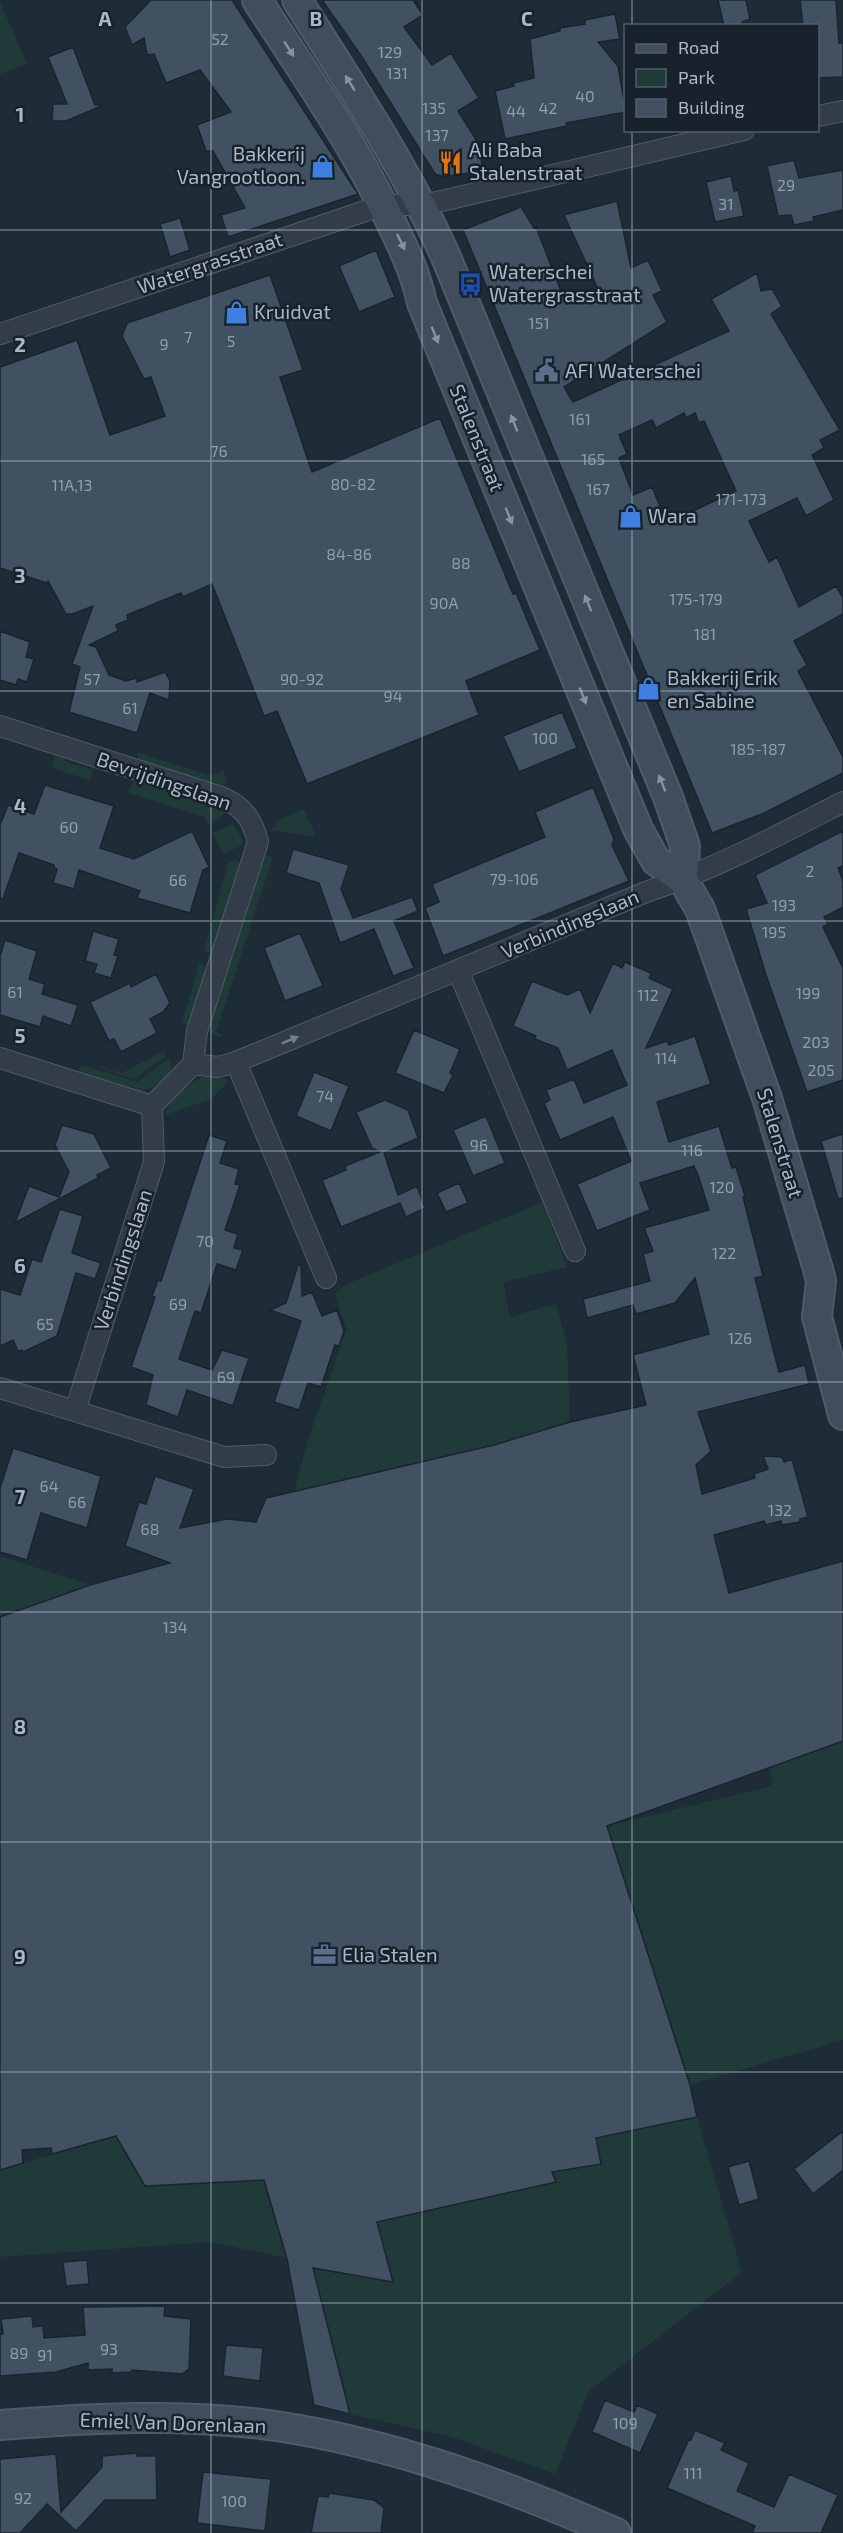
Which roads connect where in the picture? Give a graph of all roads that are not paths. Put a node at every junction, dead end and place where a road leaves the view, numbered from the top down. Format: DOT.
graph roads {
  1 [pos="257,0"];
  2 [pos="297,0"];
  3 [pos="843,111"];
  4 [pos="819,116"];
  5 [pos="735,132"];
  6 [pos="383,205"];
  7 [pos="423,205"];
  8 [pos="458,288"];
  9 [pos="422,303"];
  10 [pos="0,334"];
  11 [pos="0,726"];
  12 [pos="843,802"];
  13 [pos="674,815"];
  14 [pos="638,829"];
  15 [pos="683,880"];
  16 [pos="458,970"];
  17 [pos="0,1058"];
  18 [pos="236,1062"];
  19 [pos="193,1064"];
  20 [pos="152,1106"];
  21 [pos="575,1251"];
  22 [pos="326,1278"];
  23 [pos="0,1388"];
  24 [pos="75,1411"];
  25 [pos="843,1415"];
  26 [pos="266,1455"];
  27 [pos="0,2425"];
  28 [pos="616,2533"];
  1 -- 6 [label="street, Stalenstraat, one-way"];
  7 -- 2 [label="street, Stalenstraat, one-way"];
  3 -- 4 [label="street"];
  5 -- 7 [label="street, Watergrasstraat"];
  6 -- 7 [label="street, Watergrasstraat"];
  6 -- 9 [label="street, Stalenstraat, one-way"];
  6 -- 10 [label="street, Watergrasstraat"];
  7 -- 8 [label="street, Stalenstraat"];
  8 -- 9 [label="street"];
  13 -- 8 [label="street, Stalenstraat, one-way"];
  9 -- 14 [label="street, Stalenstraat, one-way"];
  11 -- 19 [label="street, Bevrijdingslaan"];
  12 -- 15 [label="street, Verbindingslaan"];
  13 -- 14 [label="street"];
  13 -- 15 [label="street, Stalenstraat"];
  14 -- 15 [label="street, Stalenstraat"];
  15 -- 16 [label="street, Verbindingslaan"];
  15 -- 25 [label="street, Stalenstraat"];
  18 -- 16 [label="street, Verbindingslaan, one-way"];
  16 -- 21 [label="street"];
  17 -- 20 [label="street"];
  18 -- 19 [label="street, Verbindingslaan"];
  18 -- 22 [label="street"];
  19 -- 20 [label="street"];
  20 -- 24 [label="street, Verbindingslaan"];
  23 -- 24 [label="street"];
  24 -- 26 [label="street"];
  27 -- 28 [label="street, Emiel Van Dorenlaan"];
}
